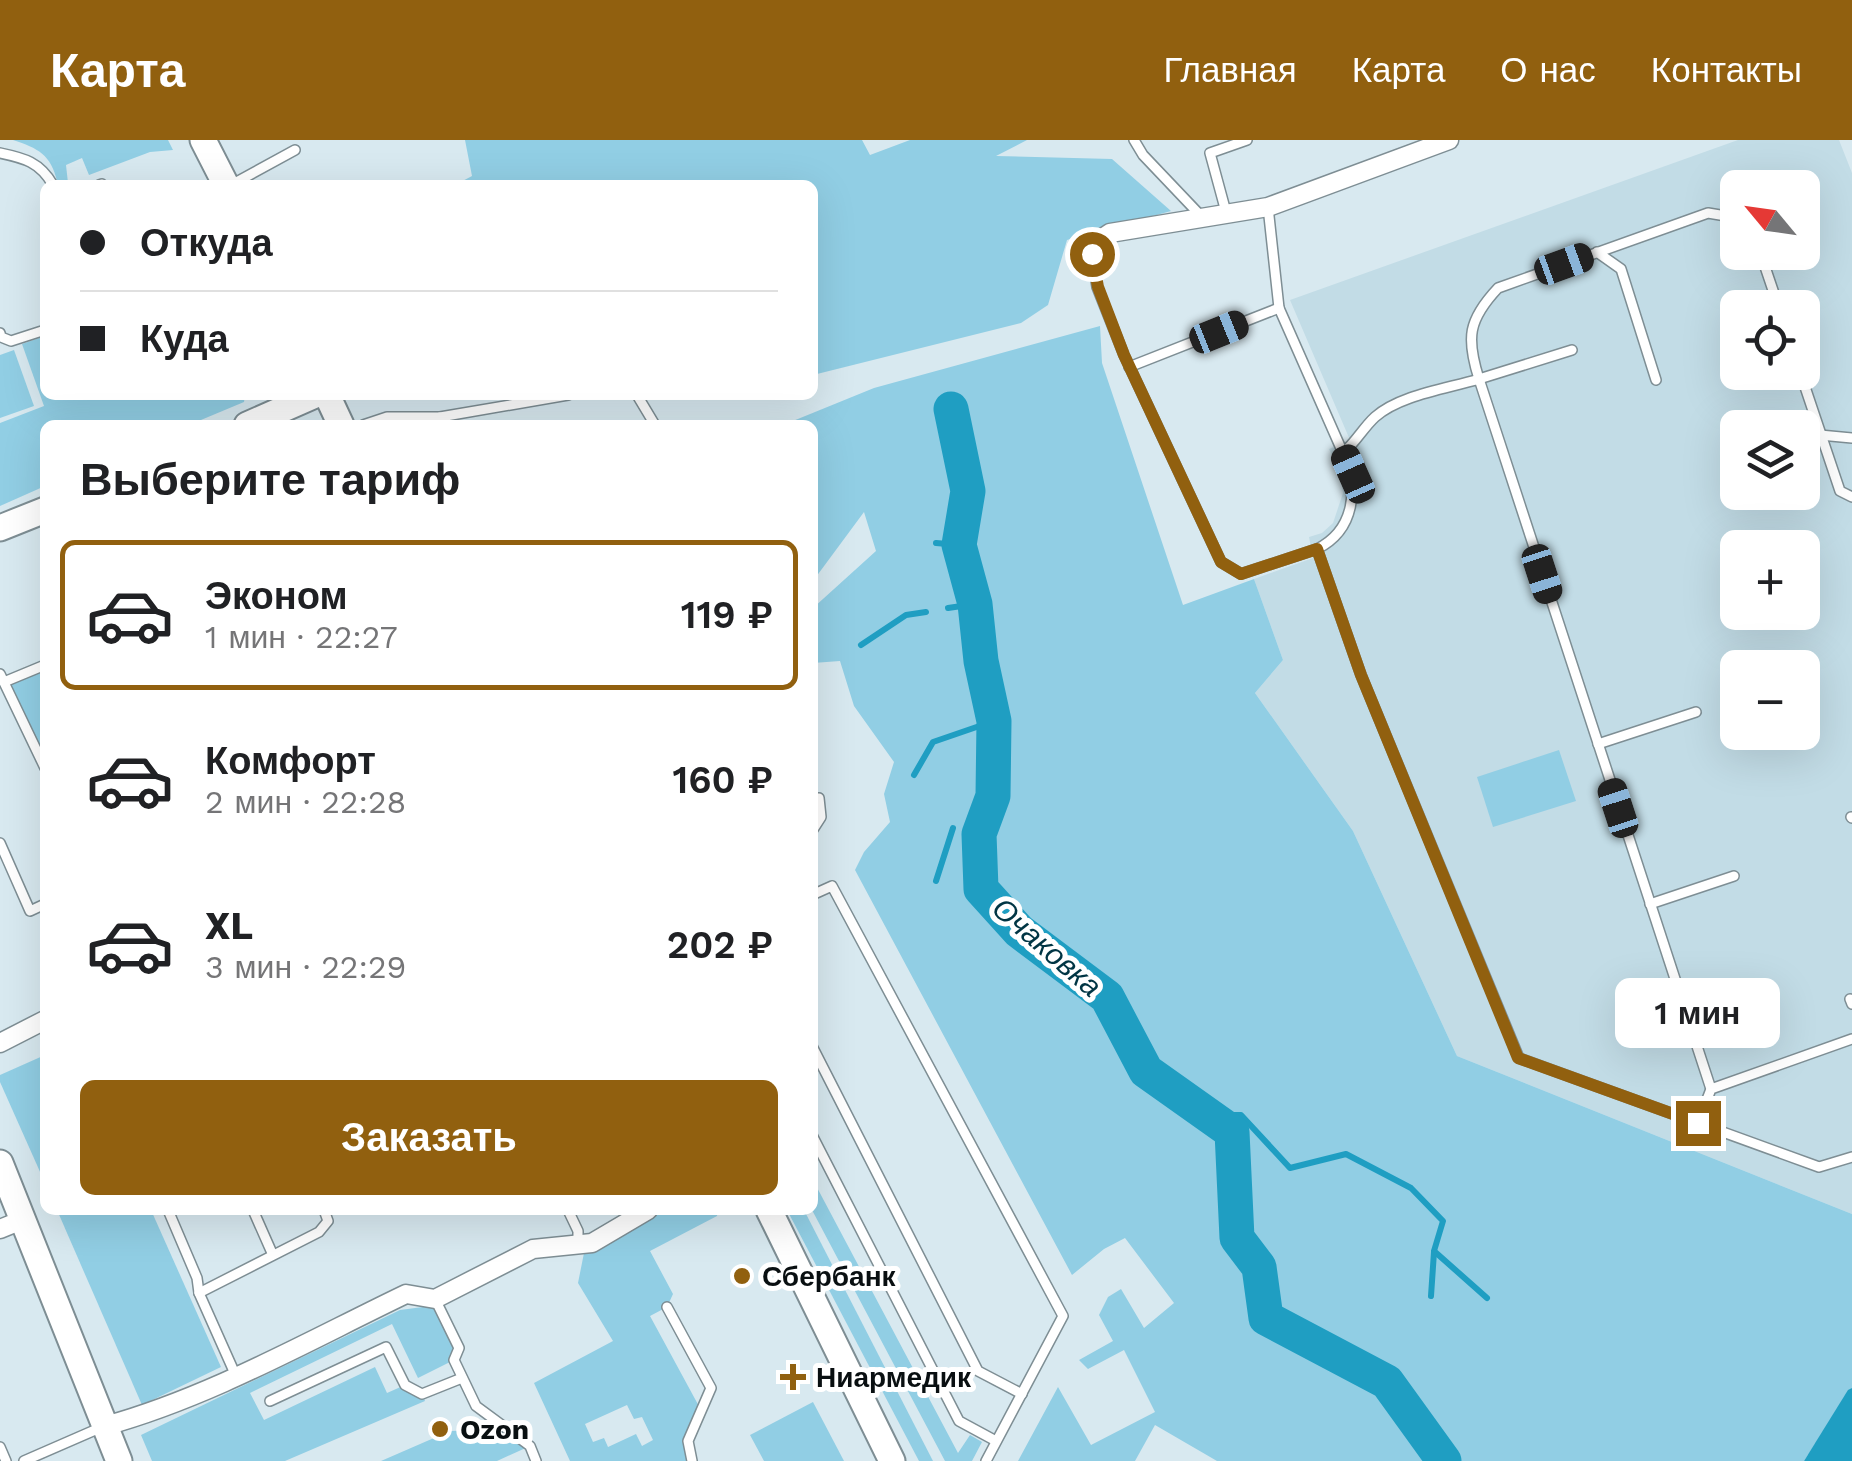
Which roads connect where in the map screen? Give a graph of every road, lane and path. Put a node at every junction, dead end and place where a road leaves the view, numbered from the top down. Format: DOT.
graph roads {
  1 [pos="203,140"];
  2 [pos="1134,140"];
  3 [pos="1246,140"];
  4 [pos="1449,140"];
  5 [pos="295,150"];
  6 [pos="0,153"];
  7 [pos="50,180"];
  8 [pos="225,180"];
  9 [pos="238,180"];
  10 [pos="1268,207"];
  11 [pos="1226,212"];
  12 [pos="1201,216"];
  13 [pos="1720,217"];
  14 [pos="1596,252"];
  15 [pos="1092,254"];
  16 [pos="1278,308"];
  17 [pos="40,332"];
  18 [pos="0,333"];
  19 [pos="1572,350"];
  20 [pos="1130,367"];
  21 [pos="1479,379"];
  22 [pos="1656,380"];
  23 [pos="304,400"];
  24 [pos="544,400"];
  25 [pos="258,420"];
  26 [pos="381,420"];
  27 [pos="424,420"];
  28 [pos="447,420"];
  29 [pos="1820,436"];
  30 [pos="1852,438"];
  31 [pos="1344,453"];
  32 [pos="1852,496"];
  33 [pos="40,512"];
  34 [pos="0,528"];
  35 [pos="1317,549"];
  36 [pos="40,666"];
  37 [pos="2,678"];
  38 [pos="1696,712"];
  39 [pos="1598,744"];
  40 [pos="40,758"];
  41 [pos="818,798"];
  42 [pos="818,822"];
  43 [pos="0,843"];
  44 [pos="1734,876"];
  45 [pos="818,892"];
  46 [pos="1650,904"];
  47 [pos="40,906"];
  48 [pos="40,1023"];
  49 [pos="1852,1039"];
  50 [pos="0,1043"];
  51 [pos="818,1058"];
  52 [pos="1710,1089"];
  53 [pos="1698,1123"];
  54 [pos="818,1147"];
  55 [pos="1852,1157"];
  56 [pos="0,1163"];
  57 [pos="170,1215"];
  58 [pos="256,1215"];
  59 [pos="326,1215"];
  60 [pos="570,1215"];
  61 [pos="639,1215"];
  62 [pos="771,1215"];
  63 [pos="11,1225"];
  64 [pos="578,1244"];
  65 [pos="272,1254"];
  66 [pos="199,1292"];
  67 [pos="435,1299"];
  68 [pos="667,1307"];
  69 [pos="236,1376"];
  70 [pos="462,1378"];
  71 [pos="1022,1394"];
  72 [pos="270,1401"];
  73 [pos="104,1426"];
  74 [pos="996,1442"];
  75 [pos="0,1447"];
  76 [pos="6,1461"];
  77 [pos="24,1461"];
  78 [pos="118,1461"];
  79 [pos="536,1461"];
  80 [pos="692,1461"];
  81 [pos="892,1461"];
  82 [pos="986,1461"];
  1 -- 8 [label="street"];
  2 -- 12 [label="lane"];
  3 -- 11 [label="lane"];
  4 -- 10 [label="street"];
  5 -- 9 [label="lane"];
  6 -- 7 [label="lane"];
  10 -- 11 [label="street"];
  10 -- 16 [label="lane"];
  11 -- 12 [label="street"];
  12 -- 15 [label="street"];
  13 -- 14 [label="lane"];
  14 -- 21 [label="lane"];
  14 -- 22 [label="lane"];
  15 -- 20 [label="lane"];
  16 -- 20 [label="lane"];
  16 -- 31 [label="lane"];
  17 -- 18 [label="lane"];
  19 -- 21 [label="lane"];
  20 -- 35 [label="lane"];
  21 -- 31 [label="lane"];
  21 -- 39 [label="lane"];
  23 -- 25 [label="street"];
  24 -- 28 [label="lane"];
  26 -- 27 [label="lane"];
  29 -- 30 [label="lane"];
  29 -- 32 [label="lane"];
  31 -- 35 [label="lane"];
  33 -- 34 [label="street"];
  35 -- 53 [label="lane"];
  36 -- 37 [label="lane"];
  37 -- 40 [label="lane"];
  38 -- 39 [label="lane"];
  39 -- 46 [label="lane"];
  41 -- 42 [label="lane"];
  43 -- 47 [label="lane"];
  44 -- 46 [label="lane"];
  45 -- 71 [label="lane"];
  46 -- 52 [label="lane"];
  48 -- 50 [label="street"];
  49 -- 52 [label="lane"];
  51 -- 71 [label="lane"];
  52 -- 53 [label="lane"];
  53 -- 55 [label="lane"];
  54 -- 74 [label="lane"];
  56 -- 63 [label="street"];
  57 -- 66 [label="lane"];
  58 -- 65 [label="lane"];
  59 -- 65 [label="lane"];
  60 -- 64 [label="lane"];
  61 -- 64 [label="street"];
  62 -- 81 [label="street"];
  63 -- 73 [label="street"];
  64 -- 67 [label="street"];
  65 -- 66 [label="lane"];
  66 -- 69 [label="lane"];
  67 -- 69 [label="street"];
  67 -- 70 [label="lane"];
  68 -- 80 [label="lane"];
  69 -- 73 [label="street"];
  70 -- 72 [label="lane"];
  70 -- 79 [label="lane"];
  71 -- 74 [label="lane"];
  73 -- 77 [label="lane"];
  73 -- 78 [label="street"];
  74 -- 82 [label="lane"];
  75 -- 76 [label="lane"];
}
